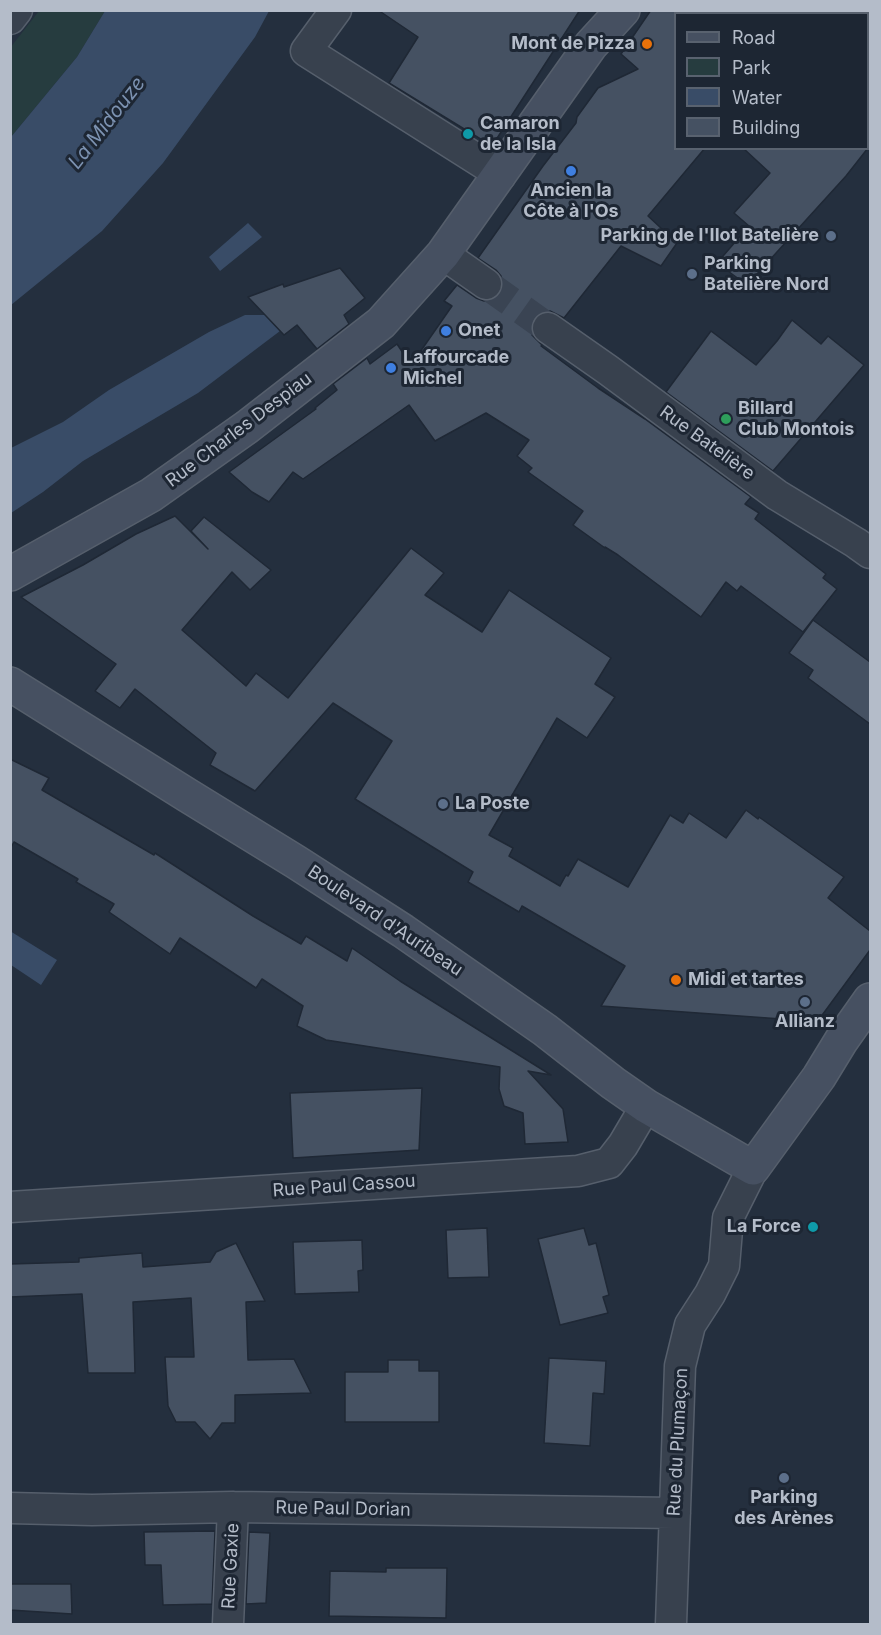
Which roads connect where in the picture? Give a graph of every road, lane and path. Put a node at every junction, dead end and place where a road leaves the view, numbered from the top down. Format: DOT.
graph roads {
  1 [pos="17,10"];
  2 [pos="336,10"];
  3 [pos="623,10"];
  4 [pos="10,19"];
  5 [pos="500,176"];
  6 [pos="443,254"];
  7 [pos="486,284"];
  8 [pos="548,328"];
  9 [pos="870,553"];
  10 [pos="10,574"];
  11 [pos="10,684"];
  12 [pos="870,1000"];
  13 [pos="646,1106"];
  14 [pos="753,1168"];
  15 [pos="10,1207"];
  16 [pos="233,1507"];
  17 [pos="10,1508"];
  18 [pos="675,1513"];
  19 [pos="228,1624"];
  20 [pos="671,1624"];
  1 -- 4 [label="street"];
  2 -- 5 [label="street"];
  3 -- 5 [label="street, Rue Charles Despiau"];
  5 -- 6 [label="street, Rue Charles Despiau"];
  6 -- 7 [label="street"];
  6 -- 10 [label="street, Rue Charles Despiau"];
  8 -- 9 [label="street, Rue Batelière"];
  11 -- 13 [label="street, Boulevard d'Auribeau"];
  12 -- 14 [label="street"];
  13 -- 14 [label="street, Boulevard d'Auribeau"];
  13 -- 15 [label="street, Rue Paul Cassou"];
  14 -- 18 [label="street, Rue du Plumaçon"];
  16 -- 17 [label="street, Rue Paul Dorian"];
  16 -- 18 [label="street, Rue Paul Dorian"];
  16 -- 19 [label="street, Rue Gaxie"];
  18 -- 20 [label="street, Rue du Plumaçon"];
}
